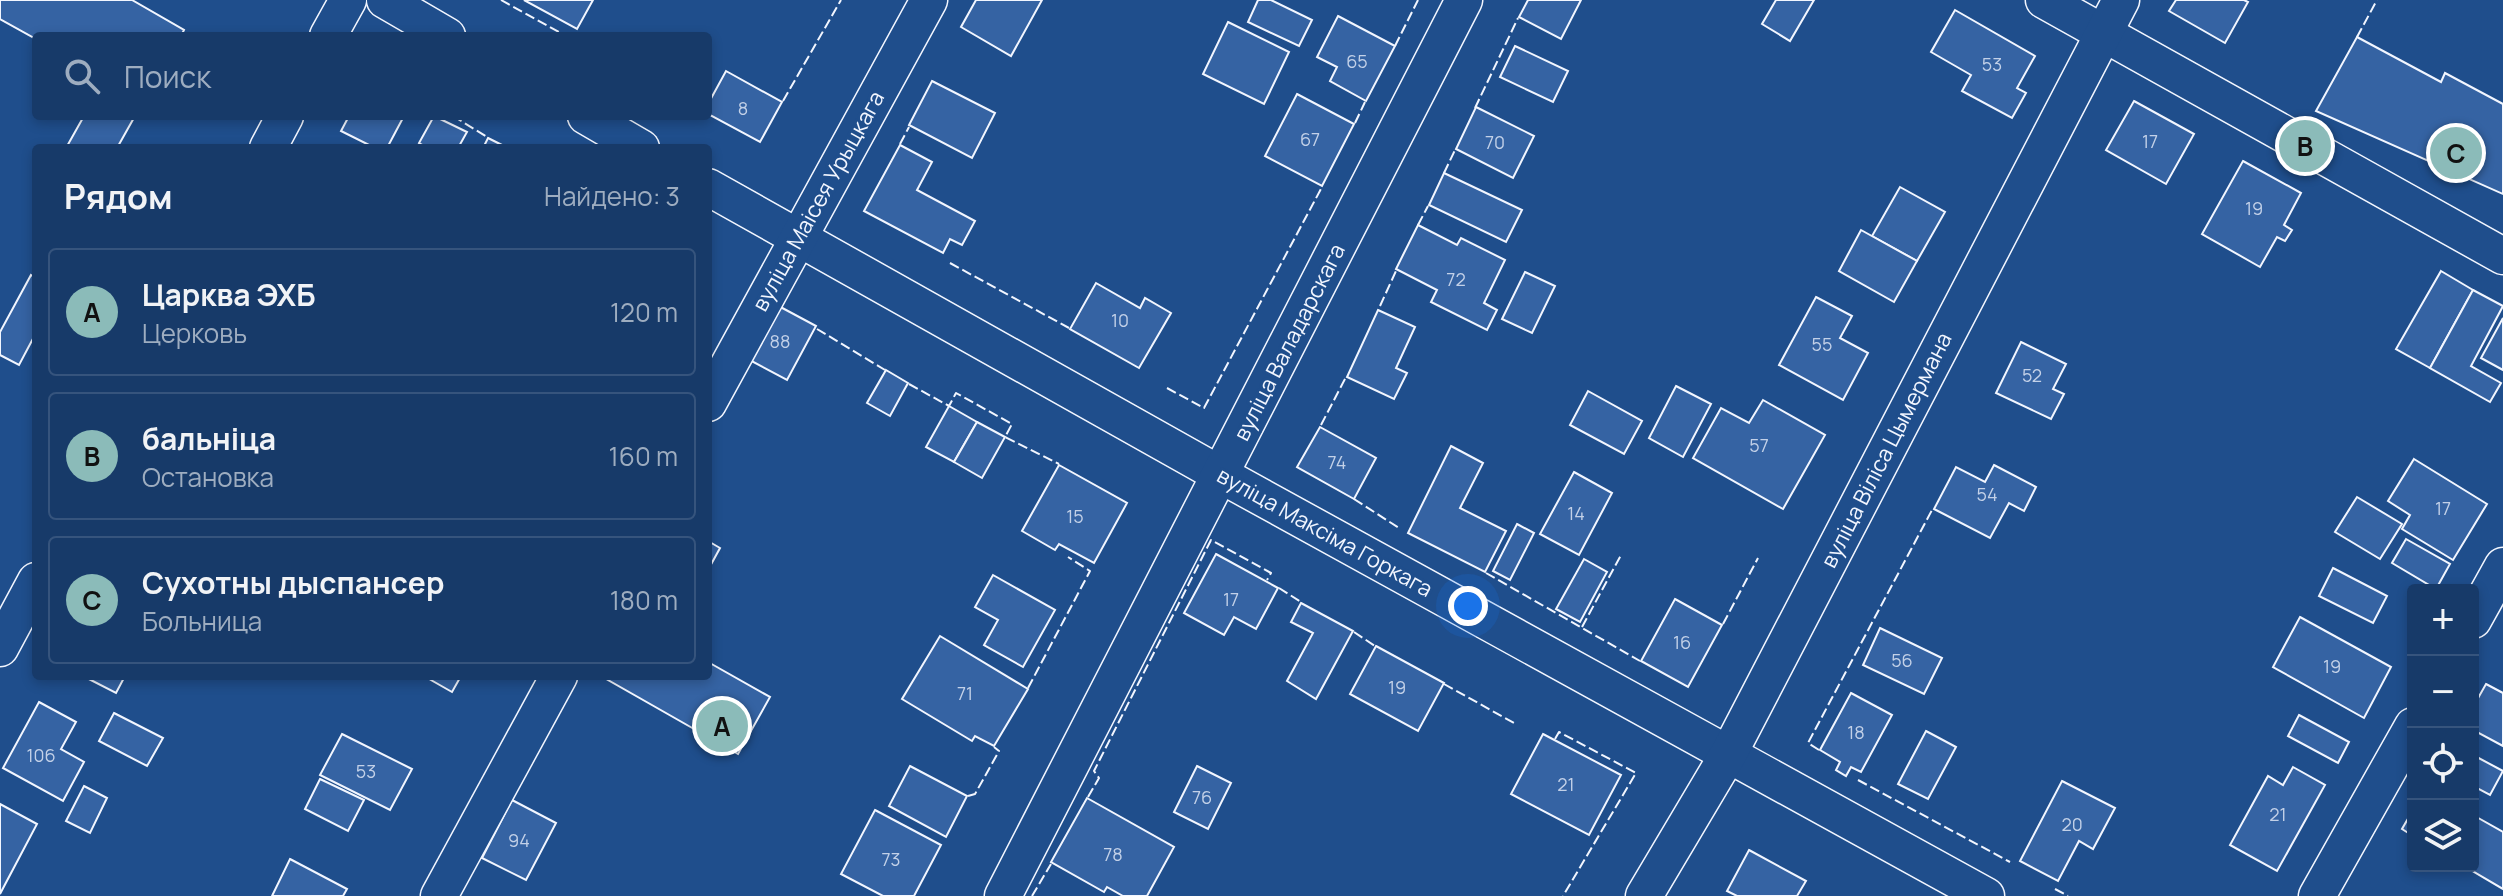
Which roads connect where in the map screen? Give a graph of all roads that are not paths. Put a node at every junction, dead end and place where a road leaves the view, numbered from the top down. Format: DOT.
graph roads {
  1 [pos="348,0"];
  2 [pos="385,0"];
  3 [pos="929,0"];
  4 [pos="1464,0"];
  5 [pos="2044,0"];
  6 [pos="2121,0"];
  7 [pos="330,32"];
  8 [pos="440,32"];
  9 [pos="2103,33"];
  10 [pos="283,120"];
  11 [pos="593,120"];
  12 [pos="270,144"];
  13 [pos="634,144"];
  14 [pos="712,189"];
  15 [pos="798,238"];
  16 [pos="2503,256"];
  17 [pos="712,396"];
  18 [pos="1221,475"];
  19 [pos="2503,566"];
  20 [pos="32,588"];
  21 [pos="2479,609"];
  22 [pos="0,648"];
  23 [pos="557,680"];
  24 [pos="2412,728"];
  25 [pos="1729,753"];
  26 [pos="439,896"];
  27 [pos="1003,896"];
  28 [pos="1644,896"];
  29 [pos="1986,896"];
  30 [pos="2317,896"];
  1 -- 7 [label="street"];
  2 -- 8 [label="street"];
  3 -- 15 [label="street, вуліца Маісея Урыцкага"];
  4 -- 18 [label="street, вуліца Валадарскага"];
  5 -- 9 [label="street"];
  6 -- 9 [label="street, вуліца Віліса Цымермана"];
  9 -- 16 [label="street"];
  9 -- 25 [label="street, вуліца Віліса Цымермана"];
  10 -- 12 [label="street"];
  11 -- 13 [label="street"];
  14 -- 15 [label="street, вуліца Максіма Горкага"];
  15 -- 17 [label="street, вуліца Маісея Урыцкага"];
  15 -- 18 [label="street, вуліца Максіма Горкага"];
  18 -- 25 [label="street, вуліца Максіма Горкага"];
  18 -- 27 [label="street, вуліца Валадарскага"];
  19 -- 21 [label="street"];
  20 -- 22 [label="street"];
  23 -- 26 [label="street"];
  24 -- 30 [label="street"];
  25 -- 28 [label="street, вуліца Віліса Цымермана"];
  25 -- 29 [label="street, вуліца Максіма Горкага"];
}
